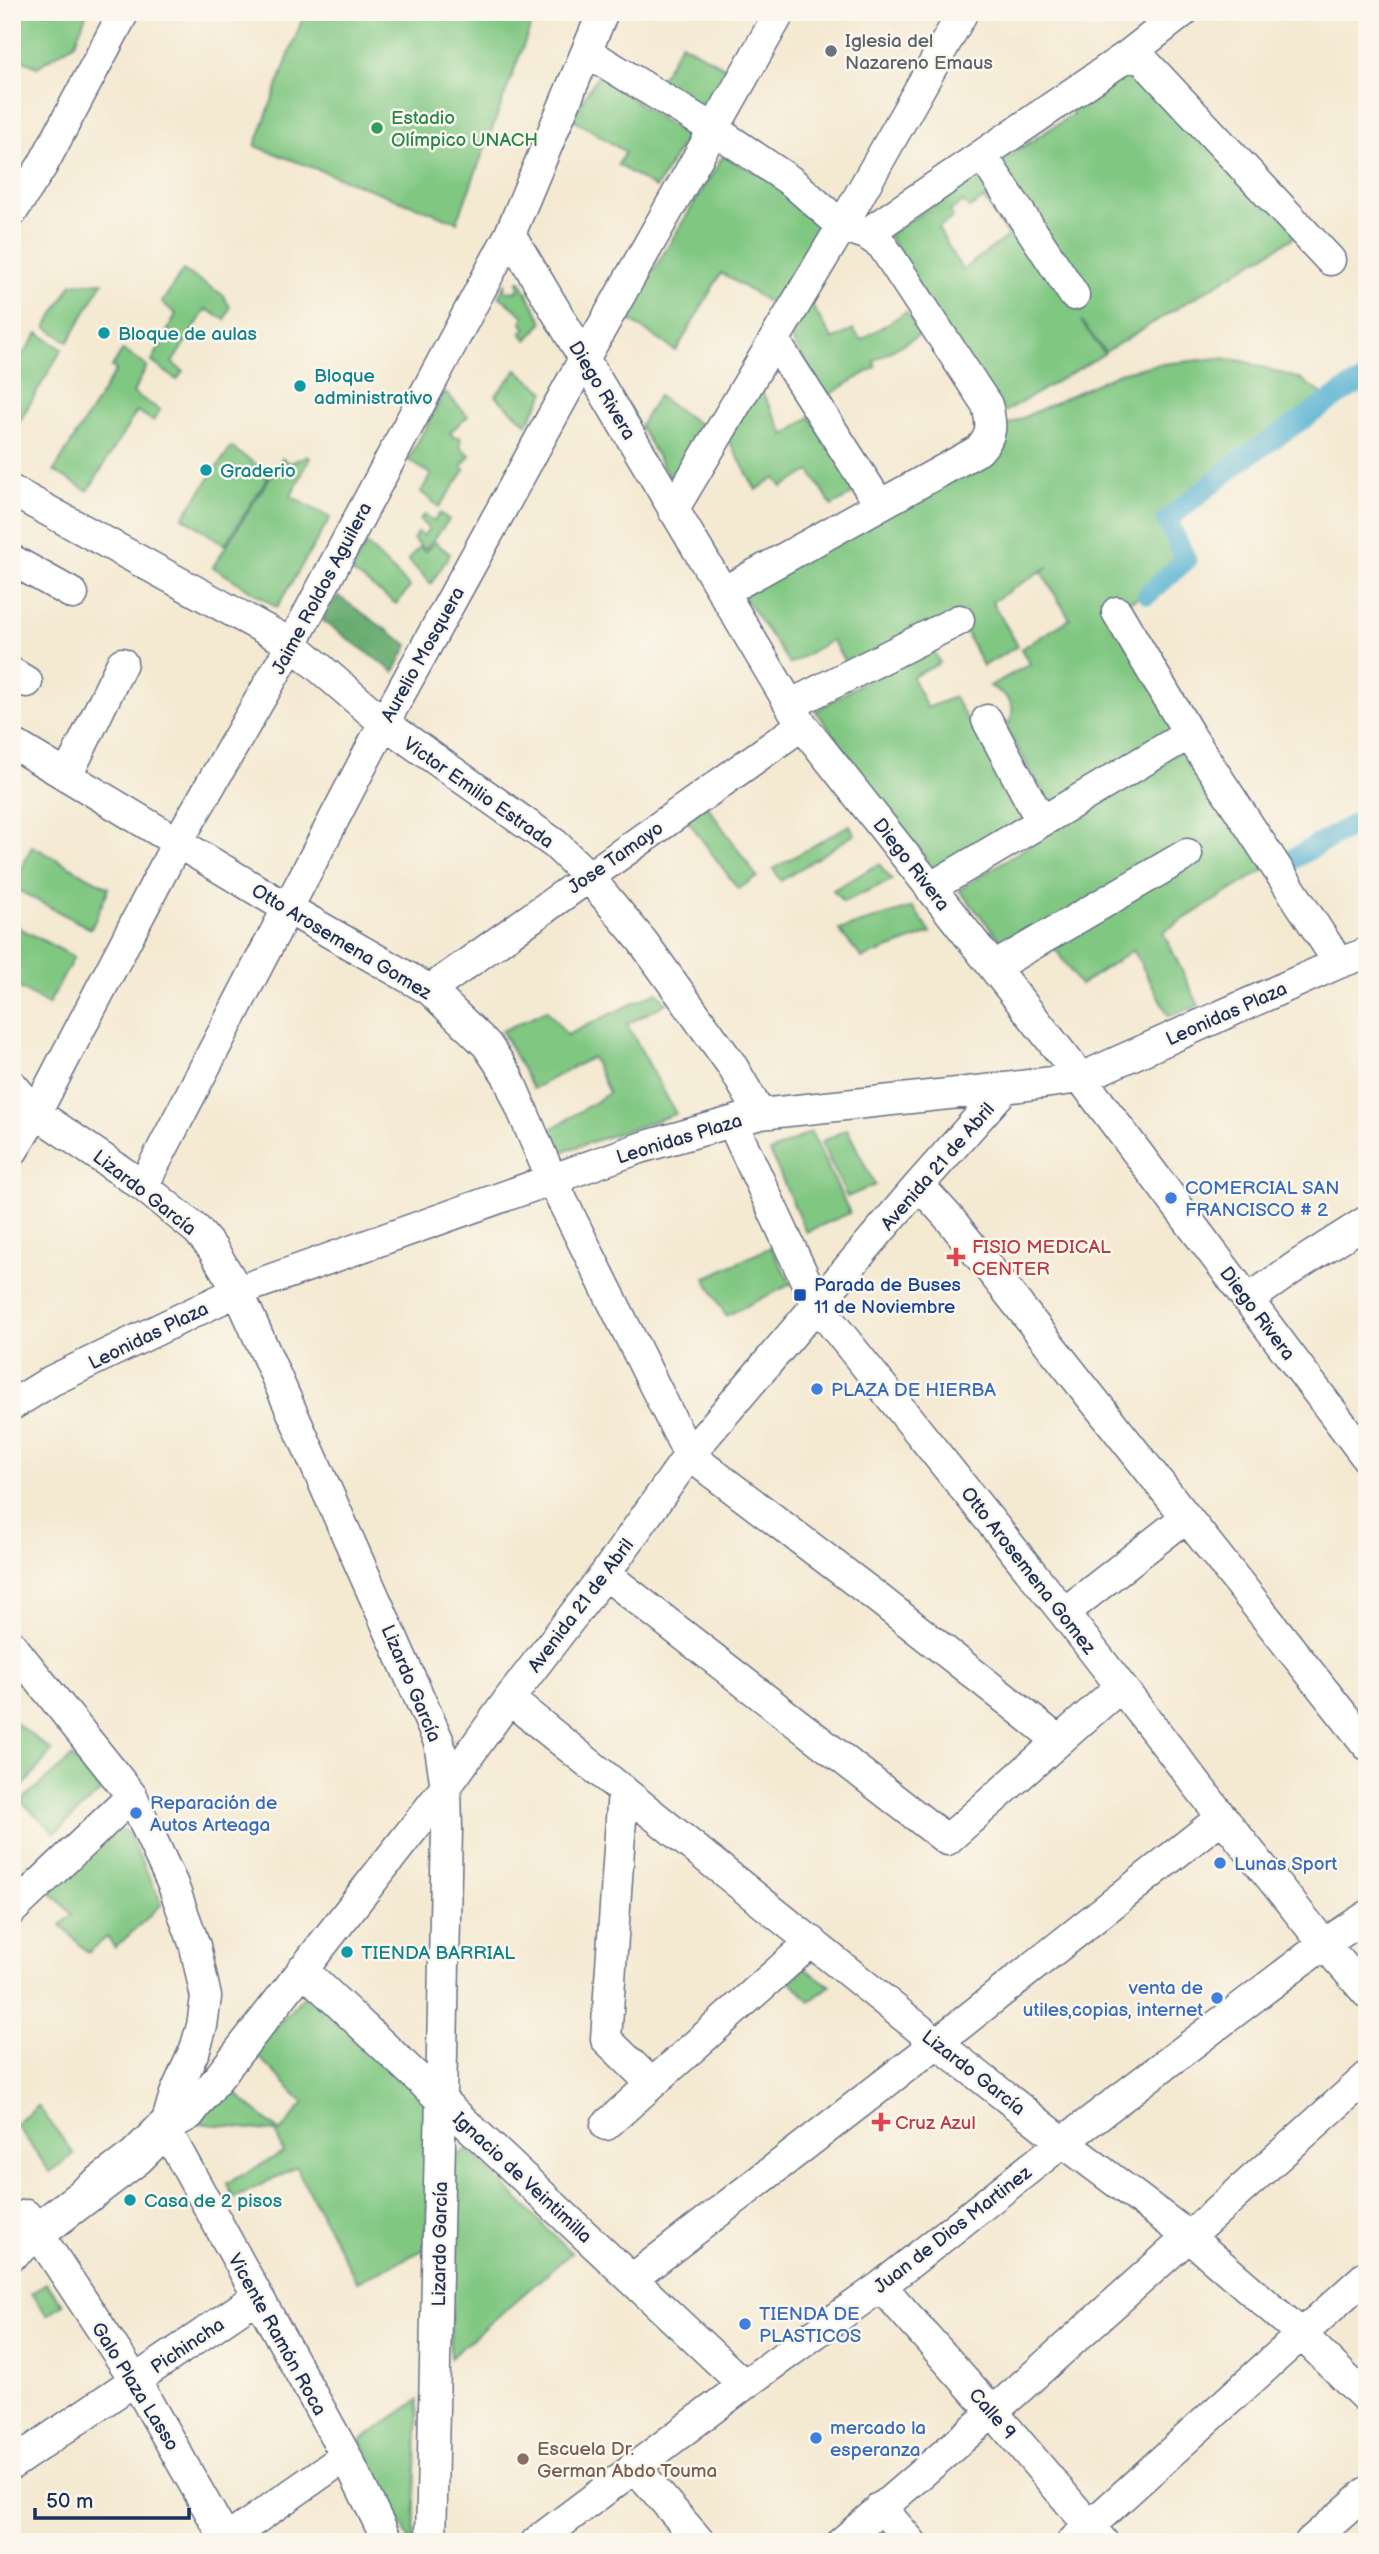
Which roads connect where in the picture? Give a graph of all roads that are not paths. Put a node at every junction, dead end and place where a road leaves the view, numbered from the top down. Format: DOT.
graph roads {
  1 [pos="124,12"];
  2 [pos="603,12"];
  3 [pos="779,12"];
  4 [pos="963,12"];
  5 [pos="1183,12"];
  6 [pos="587,51"];
  7 [pos="1127,56"];
  8 [pos="715,130"];
  9 [pos="982,155"];
  10 [pos="12,212"];
  11 [pos="854,230"];
  12 [pos="510,234"];
  13 [pos="1330,260"];
  14 [pos="1074,295"];
  15 [pos="774,340"];
  16 [pos="584,359"];
  17 [pos="12,491"];
  18 [pos="880,505"];
  19 [pos="673,510"];
  20 [pos="12,560"];
  21 [pos="723,592"];
  22 [pos="73,594"];
  23 [pos="1117,612"];
  24 [pos="959,620"];
  25 [pos="292,644"];
  26 [pos="122,663"];
  27 [pos="796,715"];
  28 [pos="987,720"];
  29 [pos="384,723"];
  30 [pos="1189,734"];
  31 [pos="12,743"];
  32 [pos="67,776"];
  33 [pos="1041,821"];
  34 [pos="177,843"];
  35 [pos="1187,854"];
  36 [pos="588,876"];
  37 [pos="930,888"];
  38 [pos="287,908"];
  39 [pos="1353,958"];
  40 [pos="994,967"];
  41 [pos="430,990"];
  42 [pos="1081,1078"];
  43 [pos="12,1085"];
  44 [pos="1005,1088"];
  45 [pos="36,1113"];
  46 [pos="746,1118"];
  47 [pos="12,1152"];
  48 [pos="552,1180"];
  49 [pos="919,1185"];
  50 [pos="143,1186"];
  51 [pos="1367,1221"];
  52 [pos="238,1291"];
  53 [pos="1248,1300"];
  54 [pos="817,1305"];
  55 [pos="12,1405"];
  56 [pos="689,1455"];
  57 [pos="1367,1458"];
  58 [pos="1185,1518"];
  59 [pos="605,1574"];
  60 [pos="1065,1613"];
  61 [pos="12,1646"];
  62 [pos="1120,1688"];
  63 [pos="509,1699"];
  64 [pos="1059,1741"];
  65 [pos="1367,1745"];
  66 [pos="446,1787"];
  67 [pos="623,1790"];
  68 [pos="132,1796"];
  69 [pos="1222,1816"];
  70 [pos="12,1910"];
  71 [pos="1367,1916"];
  72 [pos="812,1941"];
  73 [pos="1324,1944"];
  74 [pos="302,1969"];
  75 [pos="1367,1993"];
  76 [pos="937,2043"];
  77 [pos="1367,2077"];
  78 [pos="652,2084"];
  79 [pos="442,2101"];
  80 [pos="606,2125"];
  81 [pos="165,2128"];
  82 [pos="1063,2142"];
  83 [pos="22,2231"];
  84 [pos="1188,2236"];
  85 [pos="1367,2275"];
  86 [pos="632,2279"];
  87 [pos="881,2286"];
  88 [pos="257,2297"];
  89 [pos="1300,2333"];
  90 [pos="135,2380"];
  91 [pos="744,2385"];
  92 [pos="1367,2399"];
  93 [pos="993,2412"];
  94 [pos="346,2456"];
  95 [pos="12,2464"];
  96 [pos="634,2466"];
  97 [pos="1367,2493"];
  98 [pos="881,2507"];
  99 [pos="1088,2536"];
  100 [pos="226,2541"];
  101 [pos="388,2542"];
  102 [pos="431,2542"];
  103 [pos="536,2542"];
  104 [pos="700,2542"];
  105 [pos="842,2542"];
  106 [pos="911,2542"];
  107 [pos="1310,2542"];
  1 -- 10 [label="street"];
  2 -- 6 [label="street, Jaime Roldos Aguilera"];
  3 -- 8 [label="street, Aurelio Mosquera"];
  4 -- 11 [label="street"];
  5 -- 7 [label="street"];
  6 -- 8 [label="street"];
  6 -- 12 [label="street, Jaime Roldos Aguilera"];
  7 -- 9 [label="street"];
  7 -- 13 [label="street"];
  8 -- 11 [label="street"];
  8 -- 16 [label="street, Aurelio Mosquera"];
  9 -- 11 [label="street"];
  9 -- 14 [label="street"];
  11 -- 15 [label="street"];
  11 -- 18 [label="street"];
  12 -- 16 [label="street, Diego Rivera"];
  12 -- 25 [label="street, Jaime Roldos Aguilera"];
  15 -- 18 [label="street"];
  15 -- 19 [label="street"];
  16 -- 19 [label="street, Diego Rivera"];
  16 -- 29 [label="street, Aurelio Mosquera"];
  17 -- 25 [label="street, Victor Emilio Estrada"];
  18 -- 21 [label="street"];
  19 -- 21 [label="street, Diego Rivera"];
  20 -- 22 [label="street"];
  21 -- 27 [label="street, Diego Rivera"];
  23 -- 30 [label="street"];
  24 -- 27 [label="street, Jose Tamayo"];
  25 -- 29 [label="street, Victor Emilio Estrada"];
  25 -- 34 [label="street, Jaime Roldos Aguilera"];
  26 -- 32 [label="street"];
  27 -- 36 [label="street, Jose Tamayo"];
  27 -- 37 [label="street, Diego Rivera"];
  28 -- 33 [label="street"];
  29 -- 36 [label="street, Victor Emilio Estrada"];
  29 -- 38 [label="street, Aurelio Mosquera"];
  30 -- 33 [label="street"];
  30 -- 39 [label="street"];
  31 -- 32 [label="street, Otto Arosemena Gomez"];
  32 -- 34 [label="street, Otto Arosemena Gomez"];
  33 -- 37 [label="street"];
  34 -- 38 [label="street, Otto Arosemena Gomez"];
  34 -- 45 [label="street, Jaime Roldos Aguilera"];
  35 -- 40 [label="street"];
  36 -- 41 [label="street, Jose Tamayo"];
  36 -- 46 [label="street, Victor Emilio Estrada"];
  37 -- 40 [label="street, Diego Rivera"];
  38 -- 41 [label="street, Otto Arosemena Gomez"];
  38 -- 50 [label="street, Aurelio Mosquera"];
  39 -- 42 [label="street, Leonidas Plaza"];
  40 -- 42 [label="street, Diego Rivera"];
  41 -- 48 [label="street, Otto Arosemena Gomez"];
  42 -- 44 [label="street, Leonidas Plaza"];
  42 -- 53 [label="street, Diego Rivera"];
  43 -- 45 [label="street, Lizardo García"];
  44 -- 46 [label="street, Leonidas Plaza"];
  44 -- 49 [label="street, Avenida 21 de Abril"];
  45 -- 47 [label="street, Jaime Roldos Aguilera"];
  45 -- 50 [label="street, Lizardo García"];
  46 -- 48 [label="street, Leonidas Plaza"];
  46 -- 54 [label="street, Otto Arosemena Gomez"];
  48 -- 52 [label="street, Leonidas Plaza"];
  48 -- 56 [label="street, Otto Arosemena Gomez"];
  49 -- 54 [label="street, Avenida 21 de Abril"];
  49 -- 58 [label="street"];
  50 -- 52 [label="street, Lizardo García"];
  51 -- 53 [label="street"];
  52 -- 55 [label="street, Leonidas Plaza"];
  52 -- 66 [label="street, Lizardo García"];
  53 -- 57 [label="street, Diego Rivera"];
  54 -- 56 [label="street, Avenida 21 de Abril"];
  54 -- 60 [label="street, Otto Arosemena Gomez"];
  56 -- 59 [label="street, Avenida 21 de Abril"];
  56 -- 64 [label="street"];
  58 -- 60 [label="street"];
  58 -- 65 [label="street"];
  59 -- 63 [label="street, Avenida 21 de Abril"];
  59 -- 64 [label="street"];
  60 -- 62 [label="street, Otto Arosemena Gomez"];
  61 -- 68 [label="street"];
  62 -- 64 [label="street"];
  62 -- 69 [label="street, Otto Arosemena Gomez"];
  63 -- 66 [label="street, Avenida 21 de Abril"];
  63 -- 67 [label="street, Lizardo García"];
  66 -- 74 [label="street, Avenida 21 de Abril"];
  66 -- 79 [label="street, Lizardo García"];
  67 -- 72 [label="street, Lizardo García"];
  67 -- 78 [label="street"];
  68 -- 70 [label="street"];
  68 -- 81 [label="street"];
  69 -- 73 [label="street, Otto Arosemena Gomez"];
  69 -- 76 [label="street"];
  71 -- 73 [label="street, Juan de Dios Martinez"];
  72 -- 76 [label="street, Lizardo García"];
  72 -- 78 [label="street"];
  73 -- 75 [label="street, Otto Arosemena Gomez"];
  73 -- 82 [label="street, Juan de Dios Martinez"];
  74 -- 79 [label="street, Ignacio de Veintimilla"];
  74 -- 81 [label="street, Avenida 21 de Abril"];
  76 -- 82 [label="street, Lizardo García"];
  76 -- 86 [label="street"];
  77 -- 84 [label="street"];
  78 -- 80 [label="street"];
  79 -- 86 [label="street, Ignacio de Veintimilla"];
  79 -- 102 [label="street, Lizardo García"];
  81 -- 83 [label="main road, Avenida 21 de Abril"];
  81 -- 88 [label="street, Vicente Ramón Roca"];
  82 -- 84 [label="street, Lizardo García"];
  82 -- 87 [label="street, Juan de Dios Martinez"];
  83 -- 90 [label="street, Galo Plaza Lasso"];
  84 -- 89 [label="street, Lizardo García"];
  84 -- 93 [label="street"];
  85 -- 89 [label="street"];
  86 -- 91 [label="street, Ignacio de Veintimilla"];
  87 -- 91 [label="street, Juan de Dios Martinez"];
  87 -- 93 [label="street, Calle 9"];
  88 -- 90 [label="street, Pichincha"];
  88 -- 94 [label="street, Vicente Ramón Roca"];
  89 -- 92 [label="street, Lizardo García"];
  89 -- 99 [label="street"];
  90 -- 95 [label="street, Pichincha"];
  90 -- 100 [label="street, Galo Plaza Lasso"];
  91 -- 96 [label="street, Juan de Dios Martinez"];
  93 -- 98 [label="street"];
  93 -- 99 [label="street, Calle 9"];
  94 -- 100 [label="street"];
  94 -- 101 [label="street, Vicente Ramón Roca"];
  96 -- 103 [label="street, Juan de Dios Martinez"];
  96 -- 104 [label="street"];
  97 -- 107 [label="street"];
  98 -- 105 [label="street"];
  98 -- 106 [label="street"];
}
